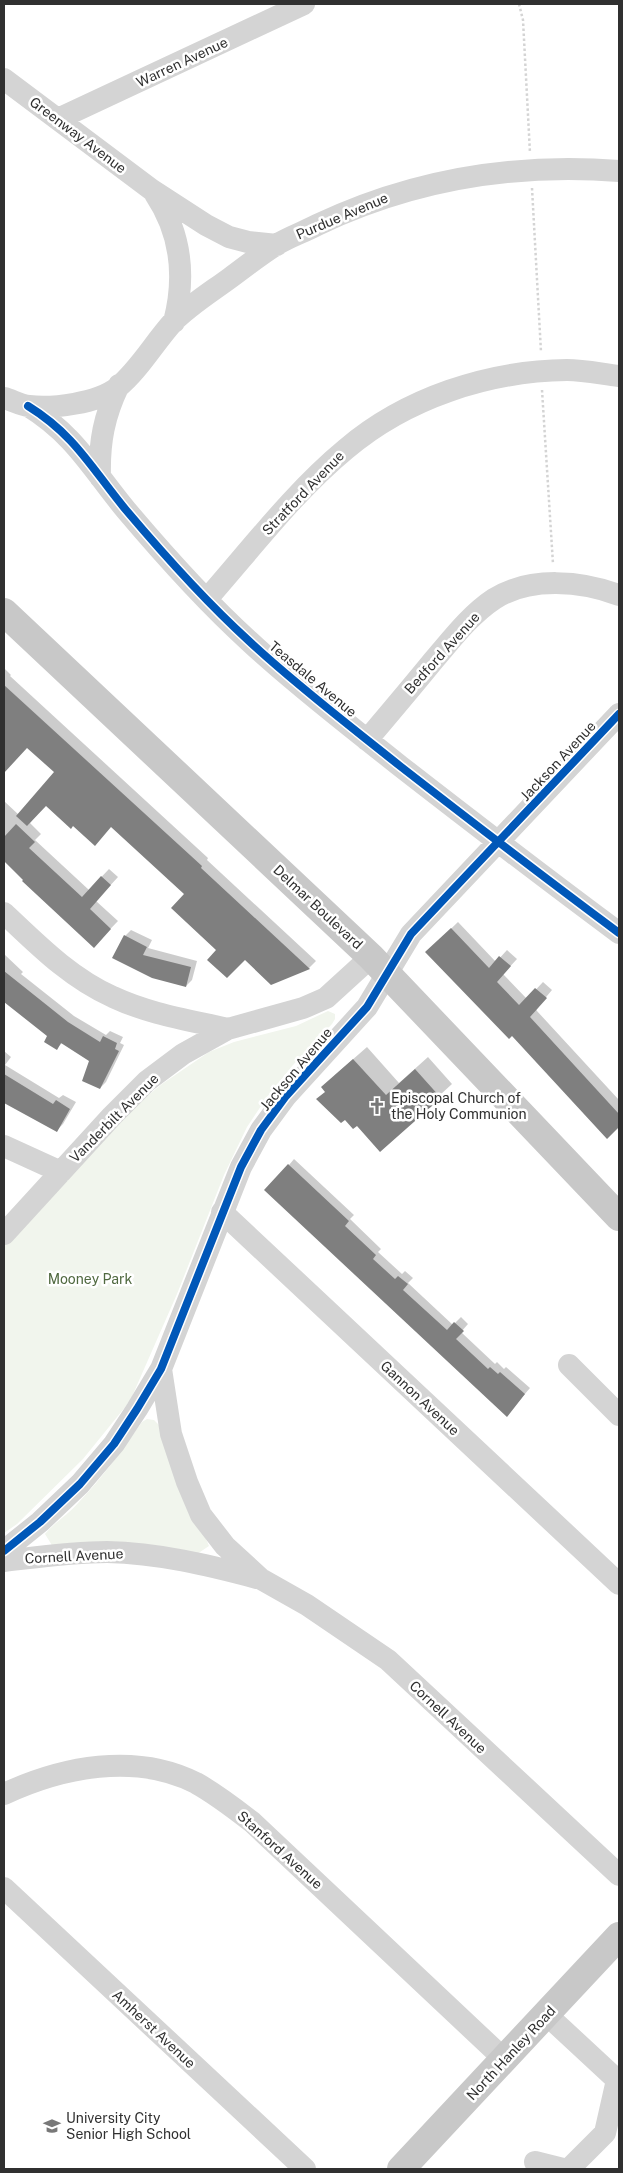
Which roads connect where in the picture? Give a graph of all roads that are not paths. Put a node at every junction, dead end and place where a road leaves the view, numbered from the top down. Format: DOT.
graph roads {
  1 [pos="304,4"];
  2 [pos="4,79"];
  3 [pos="58,119"];
  4 [pos="619,172"];
  5 [pos="152,190"];
  6 [pos="277,245"];
  7 [pos="174,322"];
  8 [pos="619,376"];
  9 [pos="120,385"];
  10 [pos="4,398"];
  11 [pos="28,406"];
  12 [pos="100,477"];
  13 [pos="619,595"];
  14 [pos="206,599"];
  15 [pos="4,612"];
  16 [pos="619,714"];
  17 [pos="368,740"];
  18 [pos="498,842"];
  19 [pos="4,913"];
  20 [pos="619,933"];
  21 [pos="379,965"];
  22 [pos="228,1029"];
  23 [pos="4,1146"];
  24 [pos="61,1172"];
  25 [pos="222,1212"];
  26 [pos="619,1217"];
  27 [pos="4,1234"];
  28 [pos="569,1365"];
  29 [pos="161,1369"];
  30 [pos="619,1415"];
  31 [pos="4,1551"];
  32 [pos="4,1561"];
  33 [pos="261,1579"];
  34 [pos="619,1584"];
  35 [pos="4,1794"];
  36 [pos="619,1875"];
  37 [pos="4,1888"];
  38 [pos="619,1936"];
  39 [pos="547,2015"];
  40 [pos="505,2060"];
  41 [pos="536,2162"];
  42 [pos="304,2169"];
  43 [pos="401,2169"];
  44 [pos="563,2169"];
  45 [pos="570,2169"];
  1 -- 3 [label="street, Warren Avenue"];
  2 -- 3 [label="street, Greenway Avenue"];
  3 -- 5 [label="street, Greenway Avenue"];
  4 -- 6 [label="street, Purdue Avenue"];
  5 -- 6 [label="street, Greenway Avenue"];
  5 -- 7 [label="street, Greenway Avenue"];
  6 -- 7 [label="street, Purdue Avenue"];
  7 -- 9 [label="street, Purdue Avenue"];
  8 -- 14 [label="street, Stratford Avenue"];
  9 -- 11 [label="street, Purdue Avenue"];
  9 -- 12 [label="street, Purdue Avenue"];
  10 -- 11 [label="street, Purdue Avenue"];
  11 -- 12 [label="street, Teasdale Avenue"];
  12 -- 14 [label="street, Teasdale Avenue"];
  13 -- 17 [label="street, Bedford Avenue"];
  14 -- 17 [label="street, Teasdale Avenue"];
  15 -- 21 [label="main road, Delmar Boulevard"];
  16 -- 18 [label="street, Jackson Avenue"];
  17 -- 18 [label="street, Teasdale Avenue"];
  18 -- 20 [label="street, Teasdale Avenue"];
  18 -- 21 [label="street, Jackson Avenue"];
  19 -- 22 [label="street"];
  21 -- 22 [label="street, Vanderbilt Avenue"];
  21 -- 25 [label="street, Jackson Avenue"];
  21 -- 26 [label="main road, Delmar Boulevard"];
  22 -- 24 [label="street, Vanderbilt Avenue"];
  23 -- 24 [label="street"];
  24 -- 27 [label="street, Vanderbilt Avenue"];
  25 -- 29 [label="street, Jackson Avenue"];
  25 -- 34 [label="street, Gannon Avenue"];
  28 -- 30 [label="street"];
  29 -- 31 [label="street, Jackson Avenue"];
  29 -- 33 [label="street, Cornell Avenue"];
  32 -- 33 [label="street, Cornell Avenue"];
  33 -- 36 [label="street, Cornell Avenue"];
  35 -- 40 [label="street, Stanford Avenue"];
  37 -- 42 [label="street, Amherst Avenue"];
  38 -- 39 [label="main road, North Hanley Road"];
  39 -- 40 [label="main road, North Hanley Road"];
  39 -- 45 [label="street"];
  40 -- 43 [label="main road, North Hanley Road"];
  41 -- 44 [label="street"];
}
